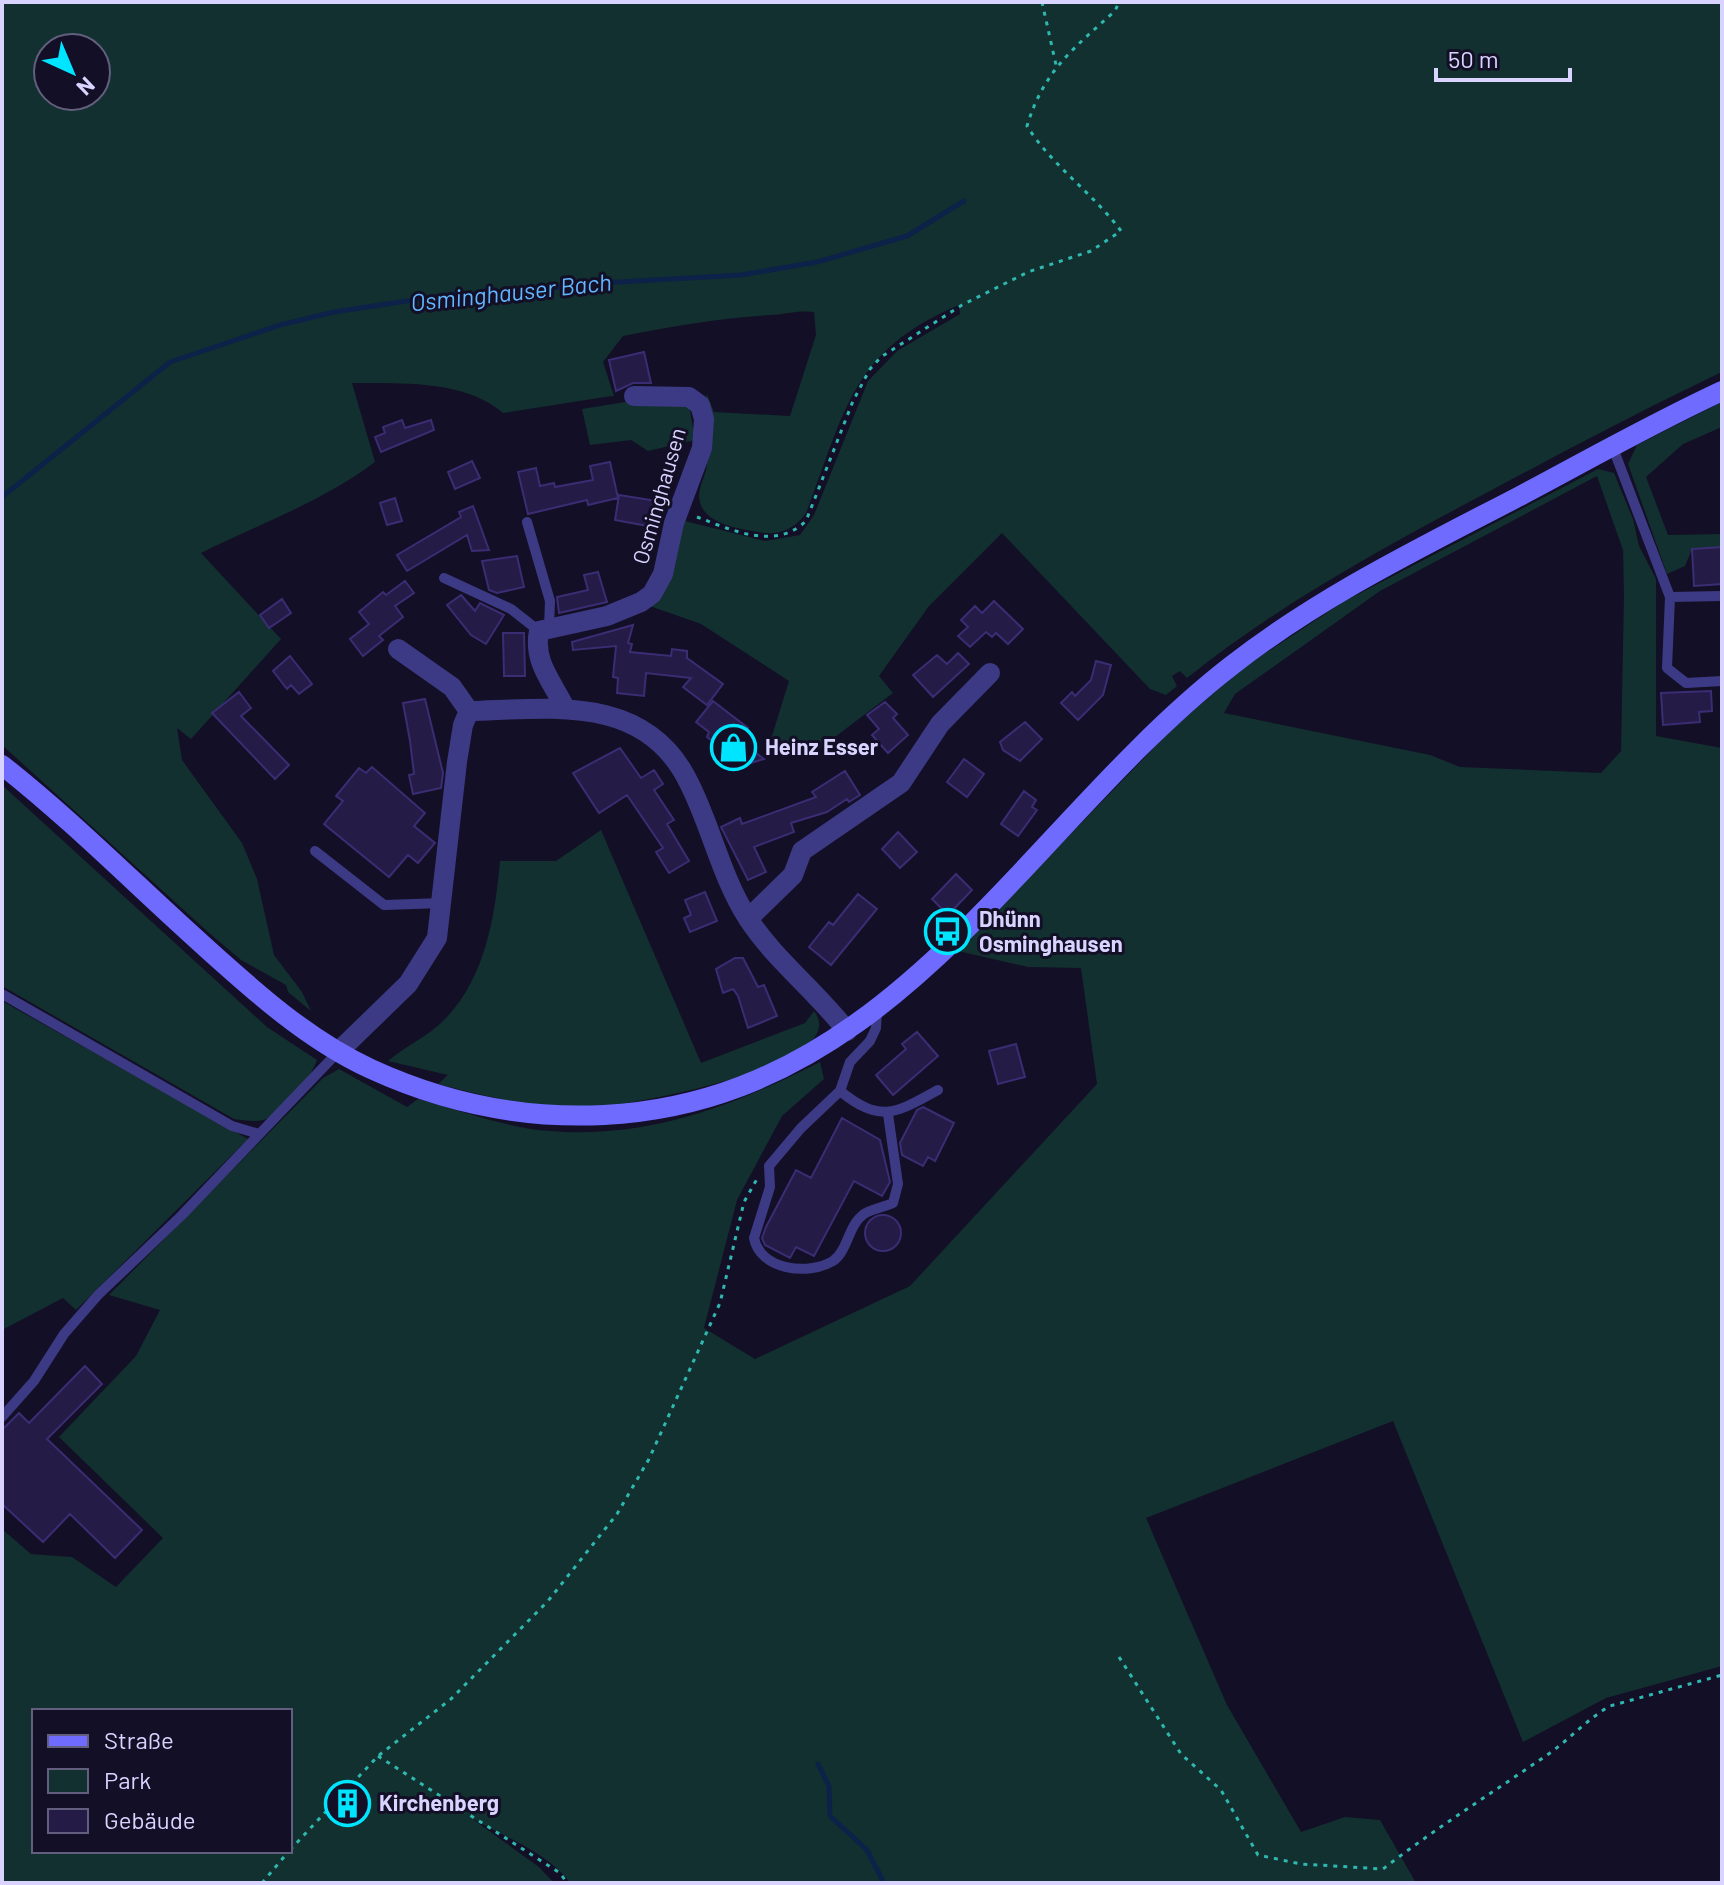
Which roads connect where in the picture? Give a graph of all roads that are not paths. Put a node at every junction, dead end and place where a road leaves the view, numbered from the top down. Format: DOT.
graph roads {
  1 [pos="1722,391"];
  2 [pos="634,396"];
  3 [pos="1613,448"];
  4 [pos="527,522"];
  5 [pos="444,578"];
  6 [pos="1722,596"];
  7 [pos="1670,597"];
  8 [pos="544,630"];
  9 [pos="398,649"];
  10 [pos="990,673"];
  11 [pos="1722,681"];
  12 [pos="564,706"];
  13 [pos="469,711"];
  14 [pos="2,765"];
  15 [pos="315,851"];
  16 [pos="443,903"];
  17 [pos="748,919"];
  18 [pos="2,994"];
  19 [pos="877,1010"];
  20 [pos="847,1031"];
  21 [pos="338,1052"];
  22 [pos="938,1090"];
  23 [pos="840,1091"];
  24 [pos="888,1114"];
  25 [pos="259,1134"];
  26 [pos="2,1417"];
  1 -- 3 [label="main road"];
  2 -- 8 [label="street, Osminghausen"];
  3 -- 7 [label="lane"];
  3 -- 19 [label="main road"];
  4 -- 8 [label="lane"];
  5 -- 8 [label="lane"];
  6 -- 7 [label="lane"];
  7 -- 11 [label="lane"];
  8 -- 12 [label="street"];
  9 -- 13 [label="street"];
  10 -- 17 [label="street"];
  12 -- 13 [label="street"];
  12 -- 17 [label="street"];
  13 -- 16 [label="street"];
  14 -- 21 [label="main road"];
  15 -- 16 [label="lane"];
  16 -- 21 [label="street"];
  17 -- 20 [label="street"];
  18 -- 25 [label="lane"];
  19 -- 20 [label="main road"];
  19 -- 23 [label="lane"];
  20 -- 21 [label="main road"];
  21 -- 25 [label="lane"];
  22 -- 24 [label="lane"];
  23 -- 24 [label="lane"];
  23 -- 24 [label="lane"];
  25 -- 26 [label="lane"];
}
